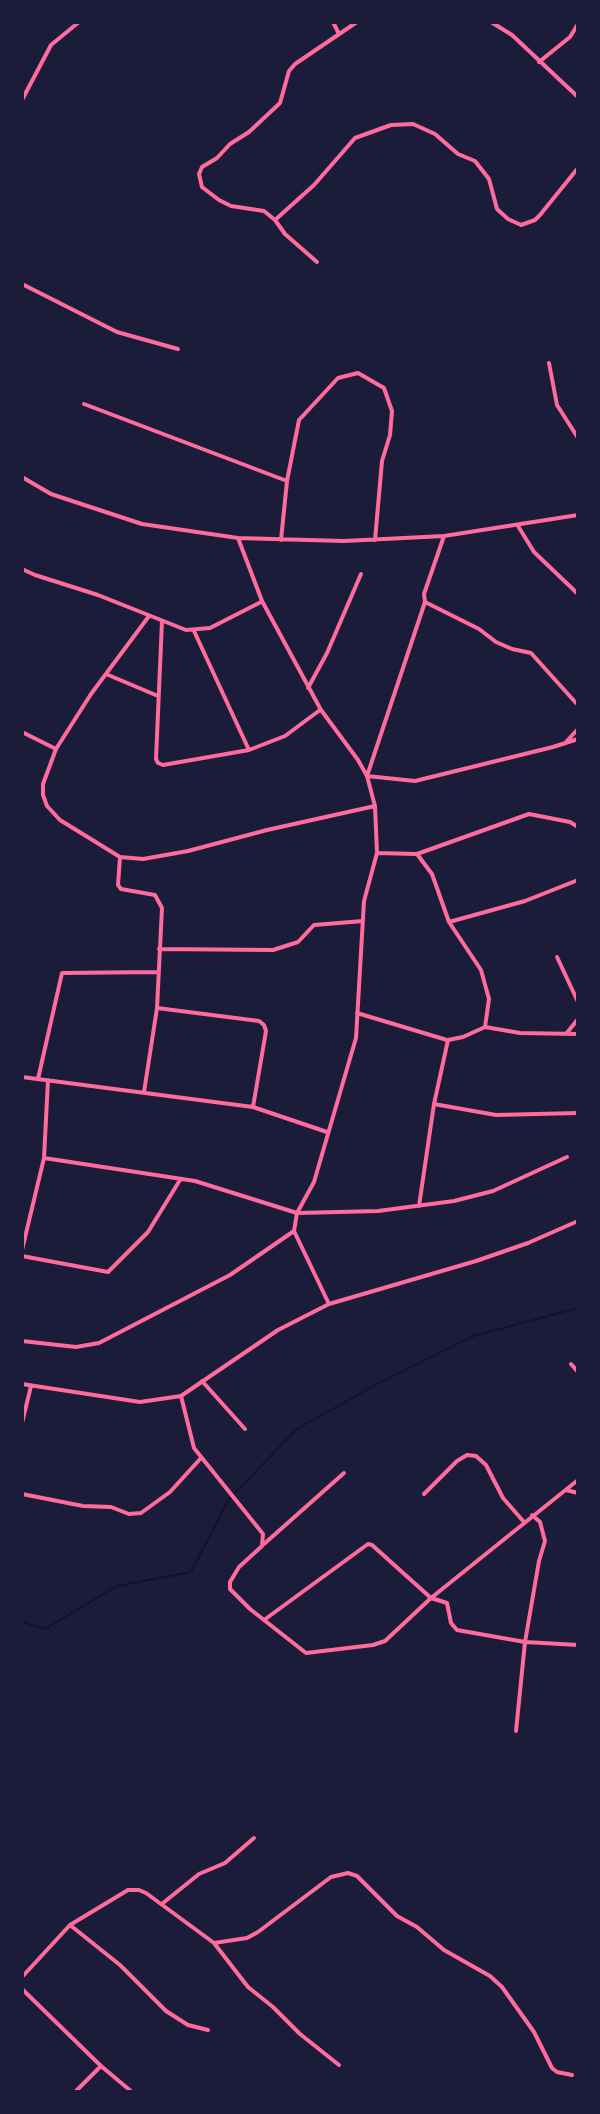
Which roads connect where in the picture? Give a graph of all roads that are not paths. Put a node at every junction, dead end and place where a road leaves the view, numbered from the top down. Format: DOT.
graph roads {
  1 [pos="79,22"];
  2 [pos="333,22"];
  3 [pos="357,22"];
  4 [pos="491,22"];
  5 [pos="578,24"];
  6 [pos="338,32"];
  7 [pos="539,62"];
  8 [pos="578,97"];
  9 [pos="22,100"];
  10 [pos="578,168"];
  11 [pos="275,220"];
  12 [pos="317,262"];
  13 [pos="22,284"];
  14 [pos="178,349"];
  15 [pos="549,363"];
  16 [pos="84,404"];
  17 [pos="578,423"];
  18 [pos="572,428"];
  19 [pos="578,438"];
  20 [pos="22,477"];
  21 [pos="287,481"];
  22 [pos="578,515"];
  23 [pos="518,526"];
  24 [pos="444,536"];
  25 [pos="238,538"];
  26 [pos="281,540"];
  27 [pos="375,540"];
  28 [pos="22,569"];
  29 [pos="361,574"];
  30 [pos="578,594"];
  31 [pos="262,601"];
  32 [pos="425,602"];
  33 [pos="149,616"];
  34 [pos="162,621"];
  35 [pos="194,631"];
  36 [pos="106,674"];
  37 [pos="308,688"];
  38 [pos="158,696"];
  39 [pos="577,703"];
  40 [pos="321,710"];
  41 [pos="578,729"];
  42 [pos="22,732"];
  43 [pos="578,739"];
  44 [pos="564,743"];
  45 [pos="56,749"];
  46 [pos="249,750"];
  47 [pos="367,776"];
  48 [pos="375,806"];
  49 [pos="578,817"];
  50 [pos="570,822"];
  51 [pos="578,827"];
  52 [pos="377,853"];
  53 [pos="417,854"];
  54 [pos="120,857"];
  55 [pos="578,880"];
  56 [pos="363,921"];
  57 [pos="449,922"];
  58 [pos="159,949"];
  59 [pos="557,957"];
  60 [pos="157,972"];
  61 [pos="578,1002"];
  62 [pos="157,1008"];
  63 [pos="357,1013"];
  64 [pos="578,1019"];
  65 [pos="485,1027"];
  66 [pos="566,1034"];
  67 [pos="578,1034"];
  68 [pos="448,1040"];
  69 [pos="22,1077"];
  70 [pos="38,1079"];
  71 [pos="48,1080"];
  72 [pos="144,1092"];
  73 [pos="434,1104"];
  74 [pos="253,1107"];
  75 [pos="578,1113"];
  76 [pos="327,1132"];
  77 [pos="567,1157"];
  78 [pos="44,1158"];
  79 [pos="180,1179"];
  80 [pos="419,1206"];
  81 [pos="297,1213"];
  82 [pos="578,1221"];
  83 [pos="294,1231"];
  84 [pos="22,1250"];
  85 [pos="22,1256"];
  86 [pos="329,1304"];
  87 [pos="22,1341"];
  88 [pos="571,1364"];
  89 [pos="578,1372"];
  90 [pos="202,1381"];
  91 [pos="22,1384"];
  92 [pos="31,1386"];
  93 [pos="181,1396"];
  94 [pos="22,1423"];
  95 [pos="245,1429"];
  96 [pos="201,1458"];
  97 [pos="344,1473"];
  98 [pos="578,1480"];
  99 [pos="566,1490"];
  100 [pos="578,1493"];
  101 [pos="22,1494"];
  102 [pos="424,1494"];
  103 [pos="532,1515"];
  104 [pos="524,1522"];
  105 [pos="262,1546"];
  106 [pos="431,1598"];
  107 [pos="264,1620"];
  108 [pos="525,1642"];
  109 [pos="578,1645"];
  110 [pos="516,1731"];
  111 [pos="254,1838"];
  112 [pos="163,1903"];
  113 [pos="70,1925"];
  114 [pos="214,1943"];
  115 [pos="22,1977"];
  116 [pos="22,1989"];
  117 [pos="208,2030"];
  118 [pos="339,2065"];
  119 [pos="101,2066"];
  120 [pos="572,2075"];
  121 [pos="75,2092"];
  122 [pos="132,2092"];
  1 -- 9 [label="street"];
  2 -- 6 [label="street"];
  3 -- 6 [label="street"];
  4 -- 7 [label="street"];
  5 -- 7 [label="street"];
  6 -- 11 [label="street"];
  7 -- 8 [label="street"];
  10 -- 11 [label="street"];
  11 -- 12 [label="street"];
  13 -- 14 [label="street"];
  15 -- 18 [label="street"];
  16 -- 21 [label="street"];
  17 -- 18 [label="street"];
  18 -- 19 [label="street"];
  20 -- 25 [label="street"];
  21 -- 26 [label="street"];
  21 -- 27 [label="street"];
  22 -- 23 [label="street"];
  23 -- 24 [label="street"];
  23 -- 30 [label="street"];
  24 -- 27 [label="street"];
  24 -- 32 [label="street"];
  25 -- 26 [label="street"];
  25 -- 31 [label="street"];
  26 -- 27 [label="street"];
  28 -- 33 [label="street"];
  29 -- 37 [label="street"];
  31 -- 35 [label="street"];
  31 -- 37 [label="street"];
  32 -- 39 [label="street"];
  32 -- 47 [label="street"];
  33 -- 34 [label="street"];
  33 -- 36 [label="street"];
  34 -- 35 [label="street"];
  34 -- 38 [label="street"];
  35 -- 46 [label="street"];
  36 -- 38 [label="street"];
  36 -- 45 [label="street"];
  37 -- 40 [label="street"];
  38 -- 46 [label="street"];
  40 -- 46 [label="street"];
  40 -- 47 [label="street"];
  41 -- 44 [label="street"];
  42 -- 45 [label="street"];
  43 -- 44 [label="street"];
  44 -- 47 [label="street"];
  45 -- 54 [label="street"];
  47 -- 48 [label="street"];
  48 -- 52 [label="street"];
  48 -- 54 [label="street"];
  49 -- 50 [label="street"];
  50 -- 51 [label="street"];
  50 -- 53 [label="street"];
  52 -- 53 [label="street"];
  52 -- 56 [label="street"];
  53 -- 57 [label="street"];
  54 -- 58 [label="street"];
  55 -- 57 [label="street"];
  56 -- 58 [label="street"];
  56 -- 63 [label="street"];
  57 -- 65 [label="street"];
  58 -- 60 [label="street"];
  59 -- 61 [label="street"];
  60 -- 62 [label="street"];
  60 -- 70 [label="street"];
  62 -- 72 [label="street"];
  62 -- 74 [label="street"];
  63 -- 68 [label="street"];
  63 -- 76 [label="street"];
  64 -- 66 [label="street"];
  65 -- 66 [label="street"];
  65 -- 68 [label="street"];
  66 -- 67 [label="street"];
  68 -- 73 [label="street"];
  69 -- 70 [label="street"];
  70 -- 71 [label="street"];
  71 -- 72 [label="street"];
  71 -- 78 [label="street"];
  72 -- 74 [label="street"];
  73 -- 75 [label="street"];
  73 -- 80 [label="street"];
  74 -- 76 [label="street"];
  76 -- 81 [label="street"];
  77 -- 80 [label="street"];
  78 -- 79 [label="street"];
  78 -- 84 [label="street"];
  79 -- 81 [label="street"];
  79 -- 85 [label="street"];
  80 -- 81 [label="street"];
  81 -- 83 [label="street"];
  82 -- 86 [label="street"];
  83 -- 86 [label="street"];
  83 -- 87 [label="street"];
  86 -- 90 [label="street"];
  88 -- 89 [label="street"];
  90 -- 93 [label="street"];
  90 -- 95 [label="street"];
  91 -- 92 [label="street"];
  92 -- 93 [label="street"];
  92 -- 94 [label="street"];
  93 -- 96 [label="street"];
  96 -- 101 [label="street"];
  96 -- 105 [label="street"];
  97 -- 105 [label="street"];
  98 -- 99 [label="street"];
  99 -- 100 [label="street"];
  99 -- 103 [label="street"];
  102 -- 104 [label="street"];
  103 -- 104 [label="street"];
  103 -- 108 [label="street"];
  104 -- 106 [label="street"];
  105 -- 107 [label="street"];
  106 -- 107 [label="street"];
  106 -- 107 [label="street"];
  106 -- 108 [label="street"];
  108 -- 109 [label="street"];
  108 -- 110 [label="street"];
  111 -- 112 [label="street"];
  112 -- 113 [label="street"];
  112 -- 114 [label="street"];
  113 -- 115 [label="street"];
  113 -- 117 [label="street"];
  114 -- 118 [label="street"];
  114 -- 120 [label="street"];
  116 -- 119 [label="street"];
  119 -- 121 [label="street"];
  119 -- 122 [label="street"];
}
